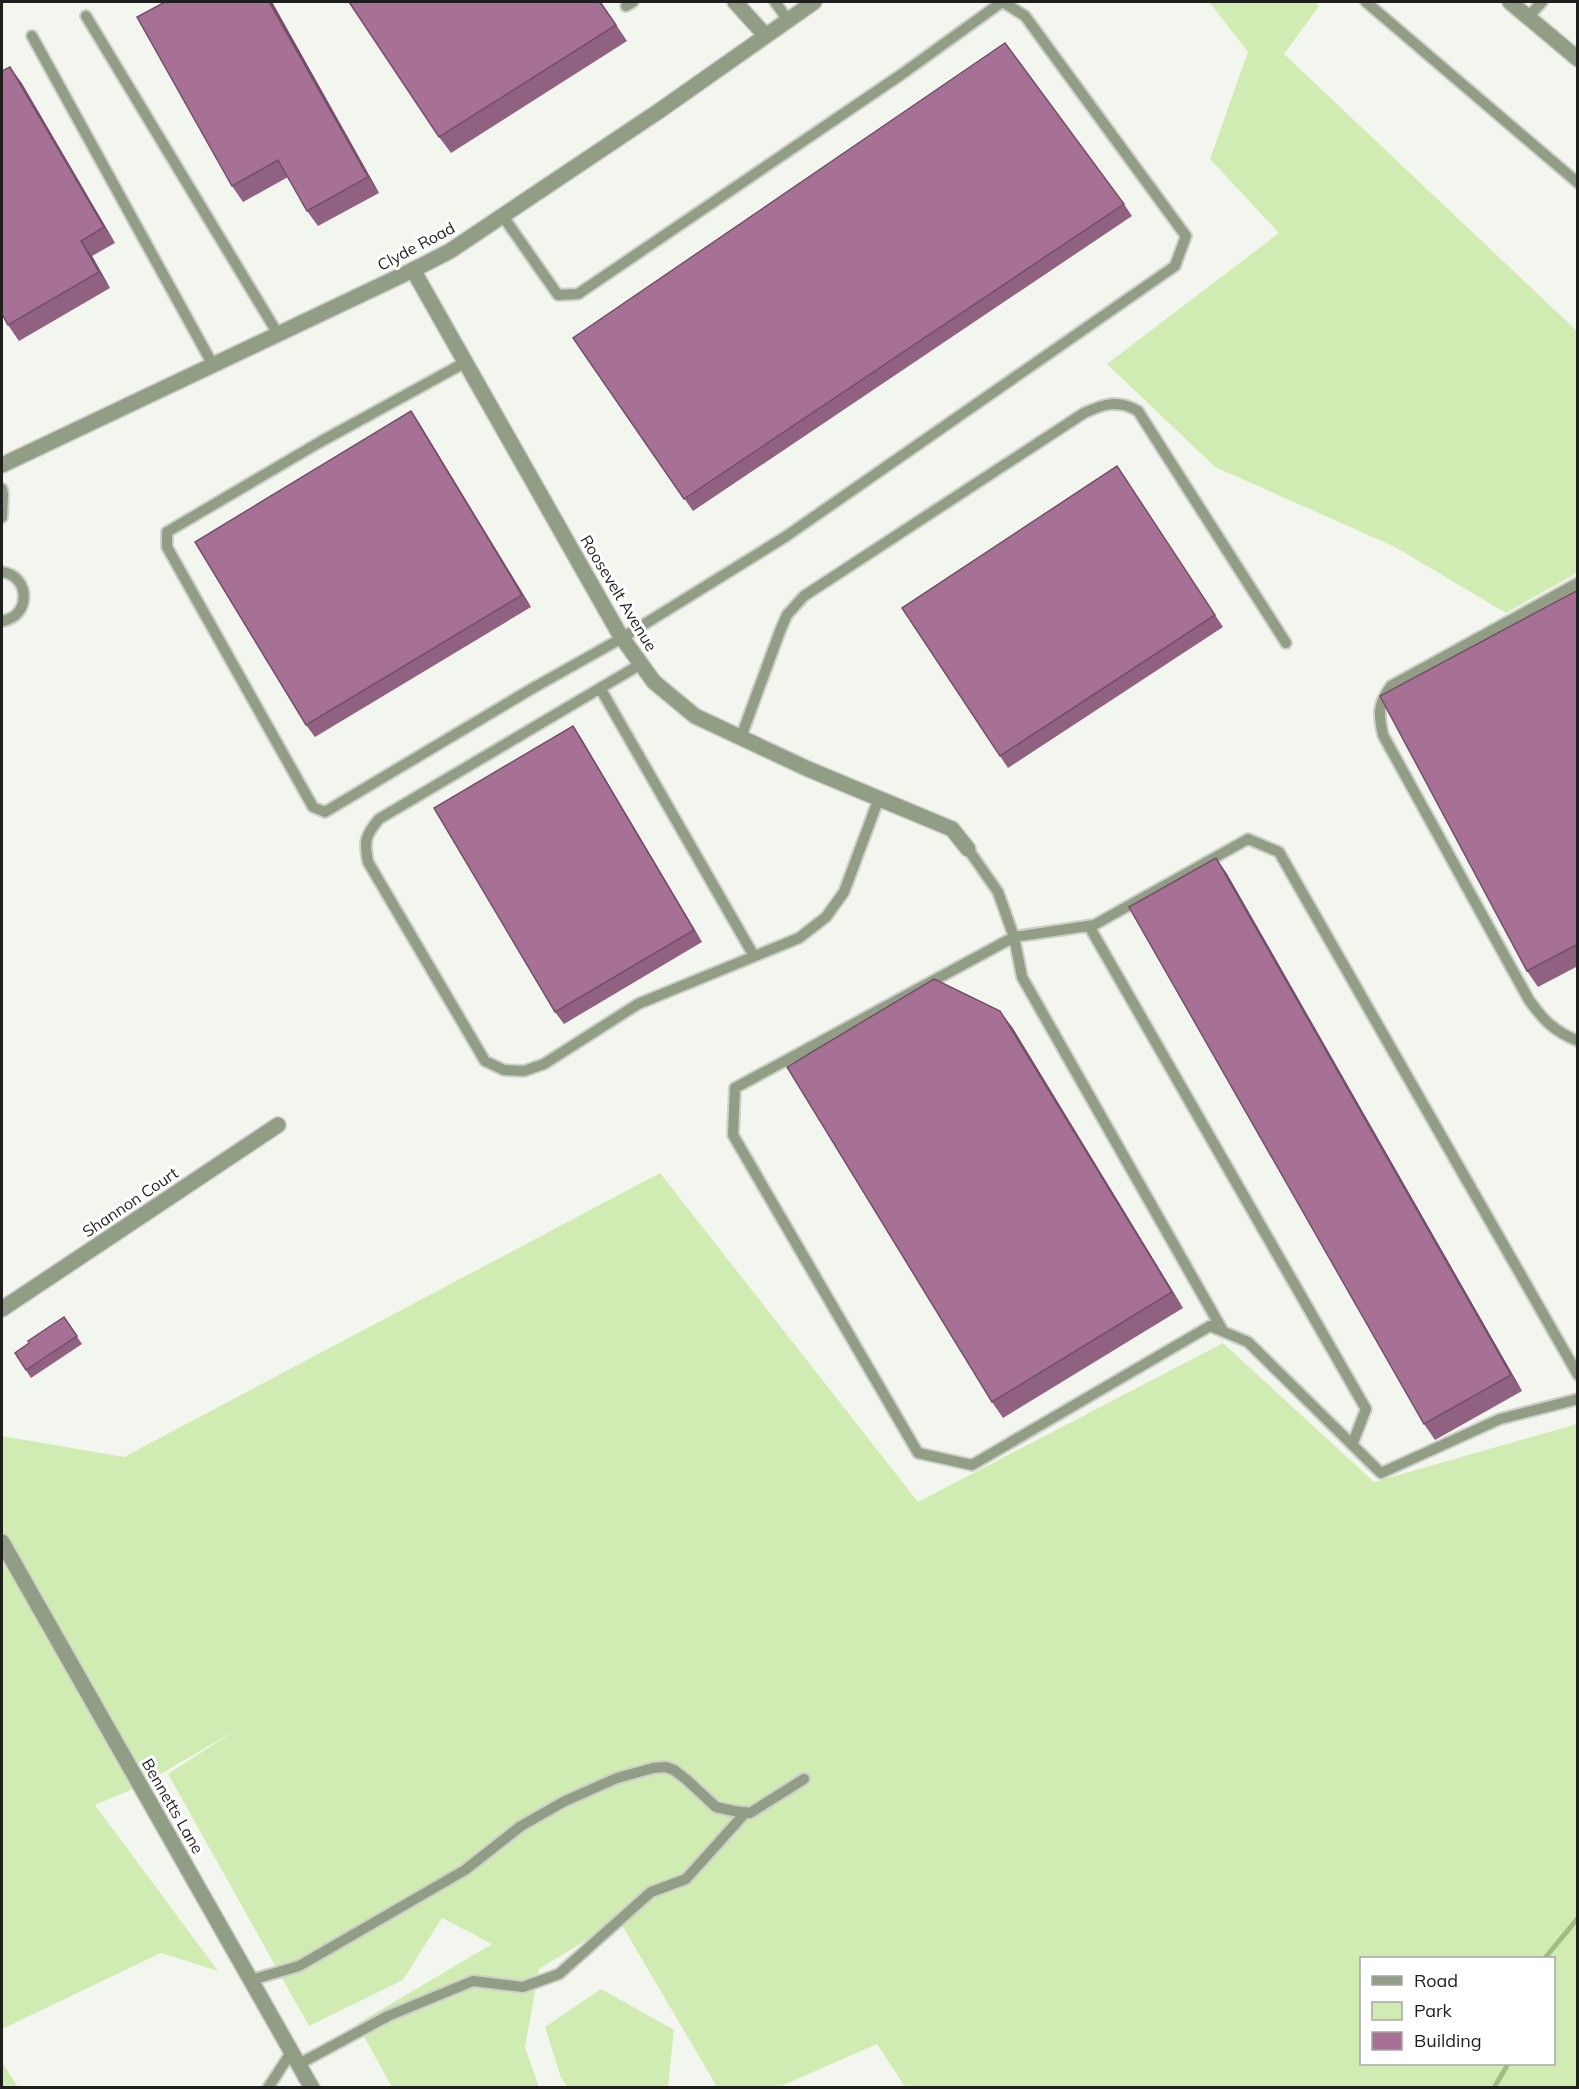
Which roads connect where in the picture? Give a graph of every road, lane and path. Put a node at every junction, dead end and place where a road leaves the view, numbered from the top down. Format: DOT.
graph roads {
  1 [pos="735,2"];
  2 [pos="775,2"];
  3 [pos="814,2"];
  4 [pos="1003,2"];
  5 [pos="1366,2"];
  6 [pos="1510,2"];
  7 [pos="1542,2"];
  8 [pos="86,16"];
  9 [pos="1528,17"];
  10 [pos="788,20"];
  11 [pos="32,36"];
  12 [pos="765,36"];
  13 [pos="1578,59"];
  14 [pos="1578,183"];
  15 [pos="502,216"];
  16 [pos="413,270"];
  17 [pos="278,334"];
  18 [pos="466,362"];
  19 [pos="213,365"];
  20 [pos="2,465"];
  21 [pos="2,489"];
  22 [pos="2,517"];
  23 [pos="2,572"];
  24 [pos="1578,583"];
  25 [pos="2,621"];
  26 [pos="622,638"];
  27 [pos="1287,643"];
  28 [pos="641,664"];
  29 [pos="600,688"];
  30 [pos="741,737"];
  31 [pos="879,798"];
  32 [pos="968,849"];
  33 [pos="1089,926"];
  34 [pos="1014,937"];
  35 [pos="754,956"];
  36 [pos="1578,1041"];
  37 [pos="278,1125"];
  38 [pos="2,1309"];
  39 [pos="1223,1331"];
  40 [pos="1578,1375"];
  41 [pos="1578,1399"];
  42 [pos="1352,1445"];
  43 [pos="2,1542"];
  44 [pos="804,1779"];
  45 [pos="746,1812"];
  46 [pos="251,1980"];
  47 [pos="295,2058"];
  48 [pos="268,2088"];
  49 [pos="312,2088"];
  1 -- 12 [label="street"];
  2 -- 10 [label="lane"];
  3 -- 10 [label="street, Clyde Road"];
  4 -- 15 [label="lane"];
  4 -- 26 [label="lane"];
  5 -- 14 [label="lane"];
  6 -- 9 [label="street"];
  7 -- 9 [label="lane"];
  8 -- 17 [label="lane"];
  9 -- 13 [label="street"];
  10 -- 12 [label="street, Clyde Road"];
  11 -- 19 [label="lane"];
  12 -- 15 [label="street, Clyde Road"];
  15 -- 16 [label="street, Clyde Road"];
  16 -- 17 [label="street, Clyde Road"];
  16 -- 18 [label="street, Roosevelt Avenue"];
  17 -- 19 [label="street, Clyde Road"];
  18 -- 26 [label="street, Roosevelt Avenue"];
  18 -- 26 [label="lane"];
  19 -- 20 [label="street, Clyde Road"];
  21 -- 22 [label="lane"];
  23 -- 25 [label="lane"];
  24 -- 36 [label="lane"];
  26 -- 28 [label="street, Roosevelt Avenue"];
  27 -- 30 [label="lane"];
  28 -- 29 [label="lane"];
  28 -- 30 [label="street, Roosevelt Avenue"];
  29 -- 35 [label="lane"];
  29 -- 35 [label="lane"];
  30 -- 31 [label="street, Roosevelt Avenue"];
  31 -- 32 [label="street, Roosevelt Avenue"];
  31 -- 35 [label="lane"];
  32 -- 34 [label="lane"];
  33 -- 34 [label="lane"];
  33 -- 40 [label="lane"];
  33 -- 42 [label="lane"];
  34 -- 39 [label="lane"];
  34 -- 39 [label="lane"];
  37 -- 38 [label="street, Shannon Court"];
  39 -- 42 [label="lane"];
  41 -- 42 [label="lane"];
  43 -- 46 [label="street, Bennetts Lane"];
  44 -- 45 [label="lane"];
  45 -- 46 [label="lane"];
  45 -- 47 [label="lane"];
  46 -- 47 [label="street, Bennetts Lane"];
  47 -- 48 [label="lane"];
  47 -- 49 [label="street, Bennetts Lane"];
}
